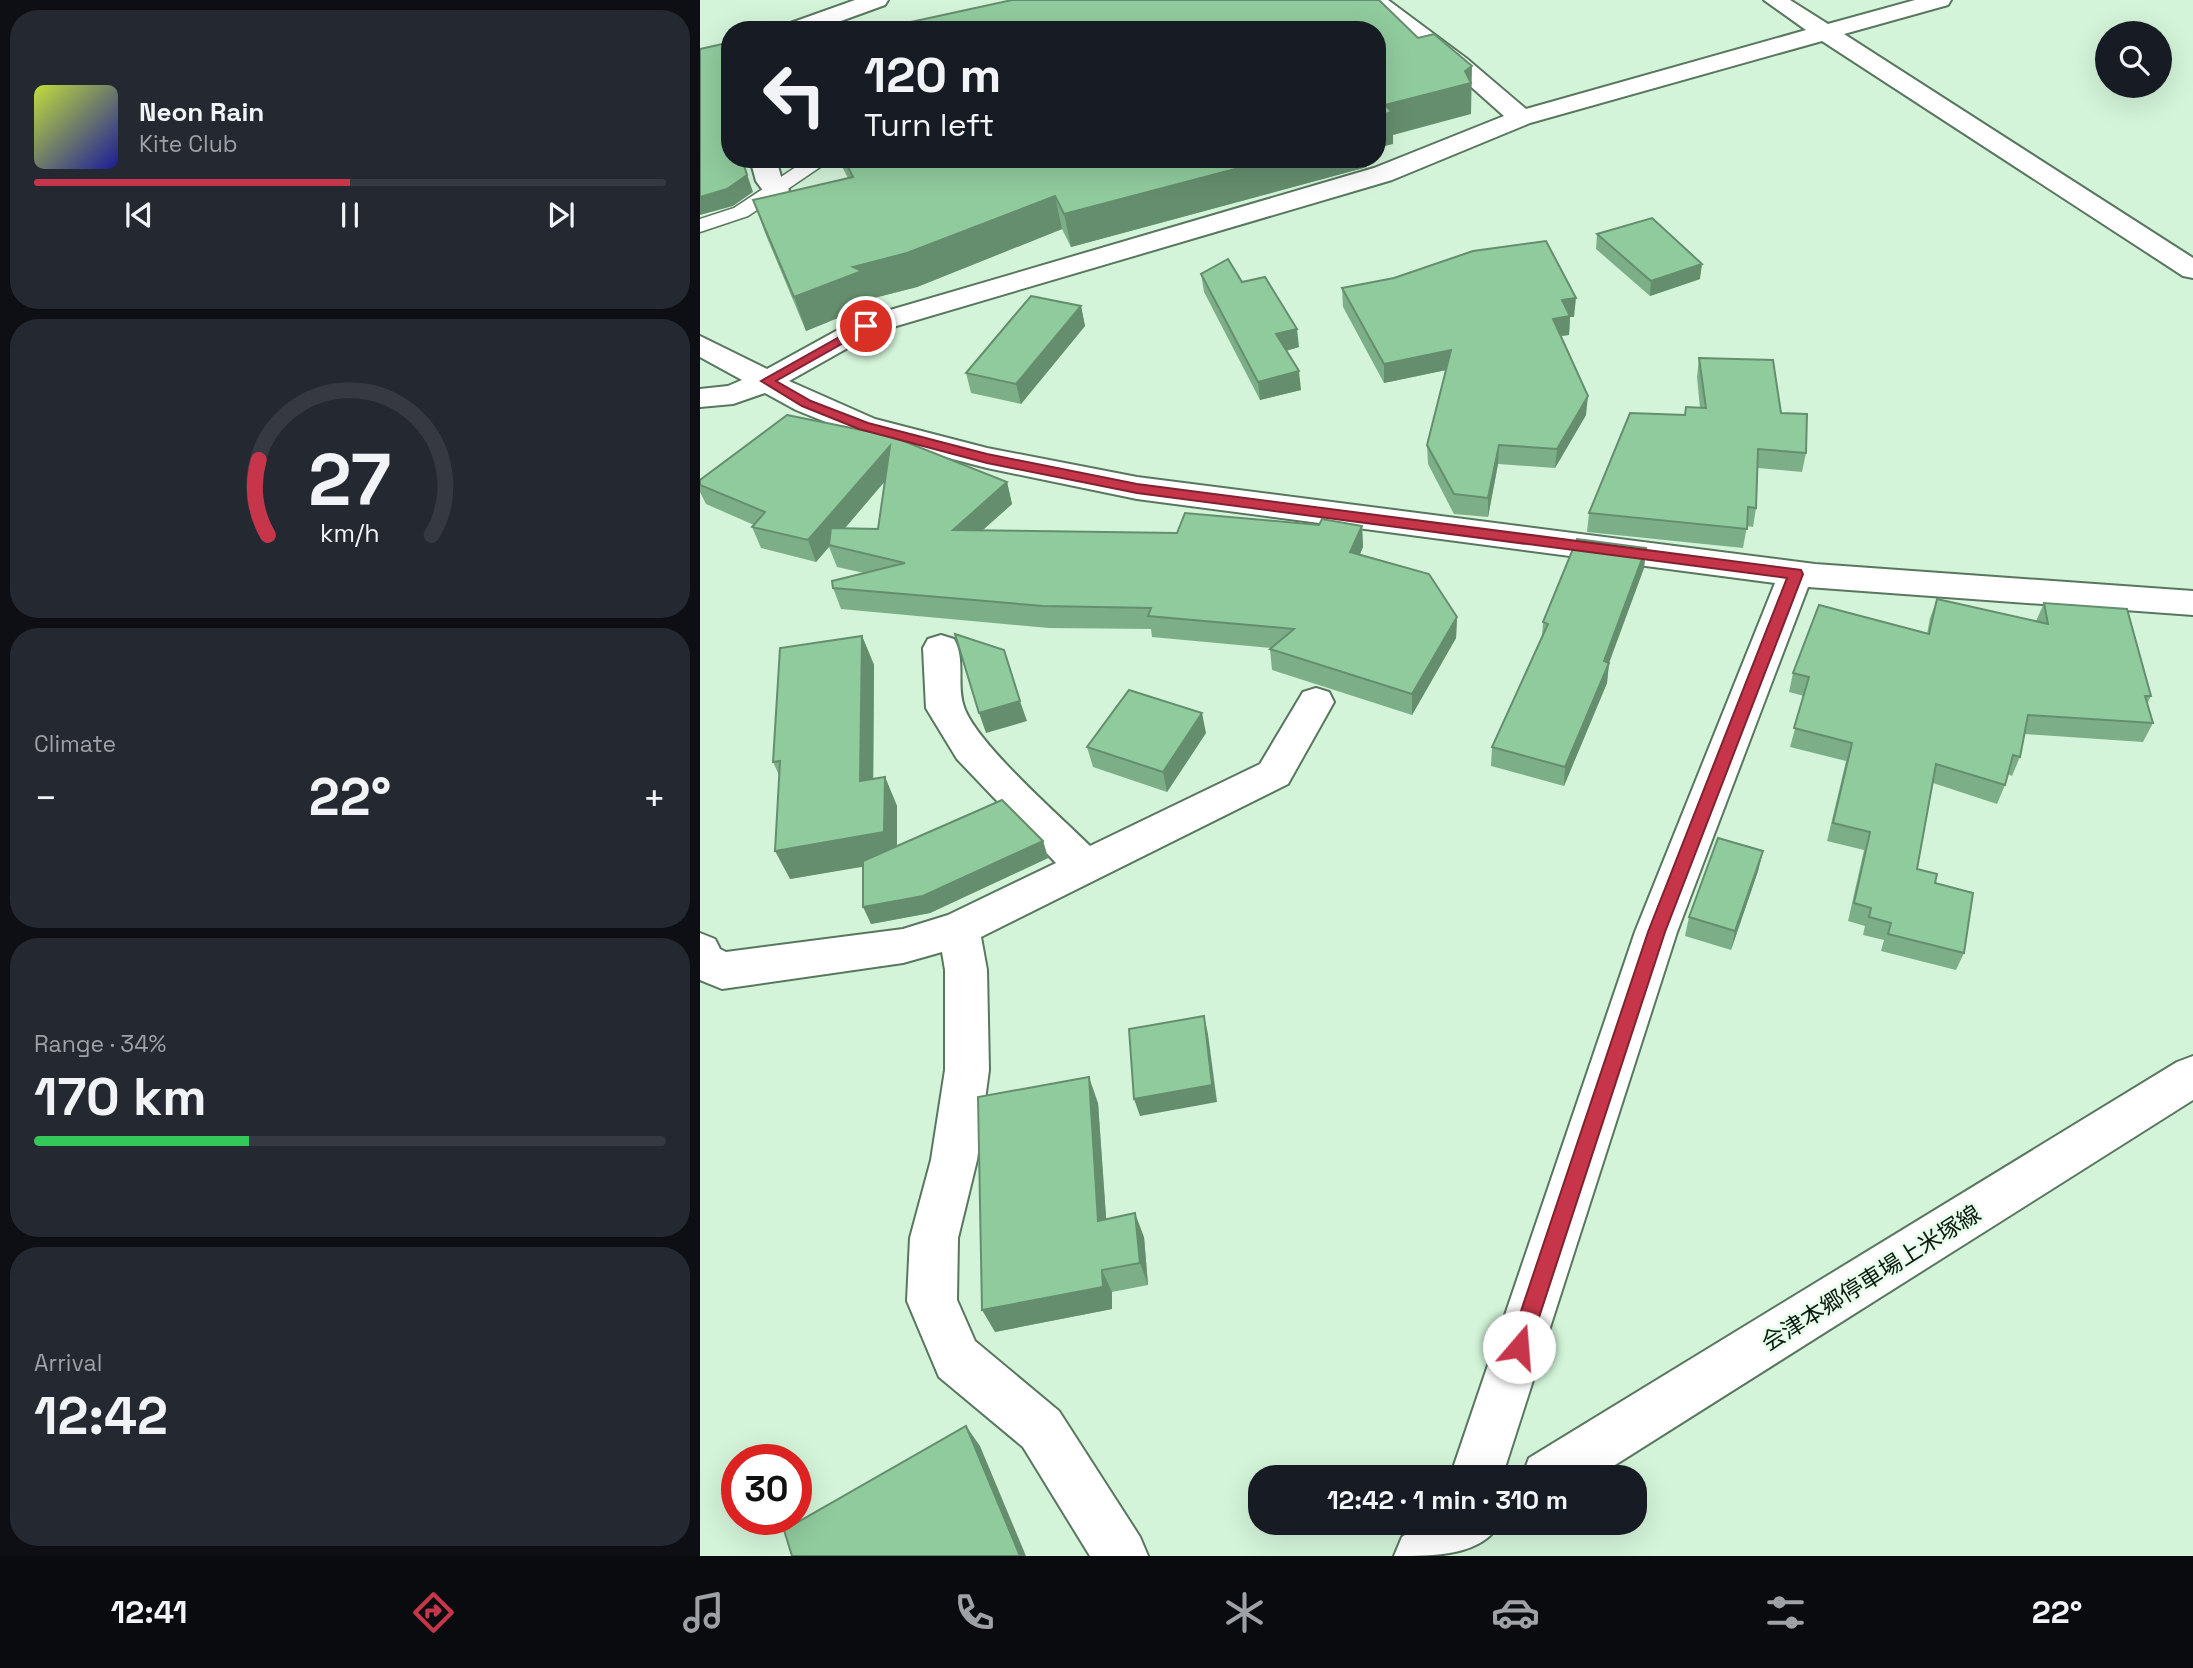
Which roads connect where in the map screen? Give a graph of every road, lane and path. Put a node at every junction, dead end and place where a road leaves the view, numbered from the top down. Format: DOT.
graph roads {
  1 [pos="877,0"];
  2 [pos="1373,0"];
  3 [pos="1774,0"];
  4 [pos="1940,0"];
  5 [pos="818,21"];
  6 [pos="1826,33"];
  7 [pos="1521,118"];
  8 [pos="765,168"];
  9 [pos="809,168"];
  10 [pos="776,190"];
  11 [pos="700,226"];
  12 [pos="2193,270"];
  13 [pos="700,345"];
  14 [pos="767,381"];
  15 [pos="700,398"];
  16 [pos="1796,574"];
  17 [pos="2193,603"];
  18 [pos="941,648"];
  19 [pos="1316,702"];
  20 [pos="1085,867"];
  21 [pos="959,929"];
  22 [pos="700,951"];
  23 [pos="2193,1076"];
  24 [pos="1480,1465"];
  25 [pos="1567,1465"];
  26 [pos="1121,1556"];
  1 -- 5 [label="street"];
  2 -- 7 [label="street"];
  3 -- 6 [label="street"];
  4 -- 6 [label="street"];
  6 -- 7 [label="street"];
  6 -- 12 [label="street"];
  7 -- 14 [label="street"];
  8 -- 10 [label="street"];
  9 -- 10 [label="lane"];
  10 -- 11 [label="lane"];
  13 -- 14 [label="street"];
  14 -- 15 [label="street"];
  14 -- 16 [label="street"];
  16 -- 17 [label="street"];
  16 -- 24 [label="street"];
  18 -- 20 [label="street"];
  19 -- 20 [label="street"];
  20 -- 21 [label="street"];
  21 -- 22 [label="street"];
  21 -- 26 [label="street"];
  23 -- 25 [label="street, 会津本郷停車場上米塚線"];
}
